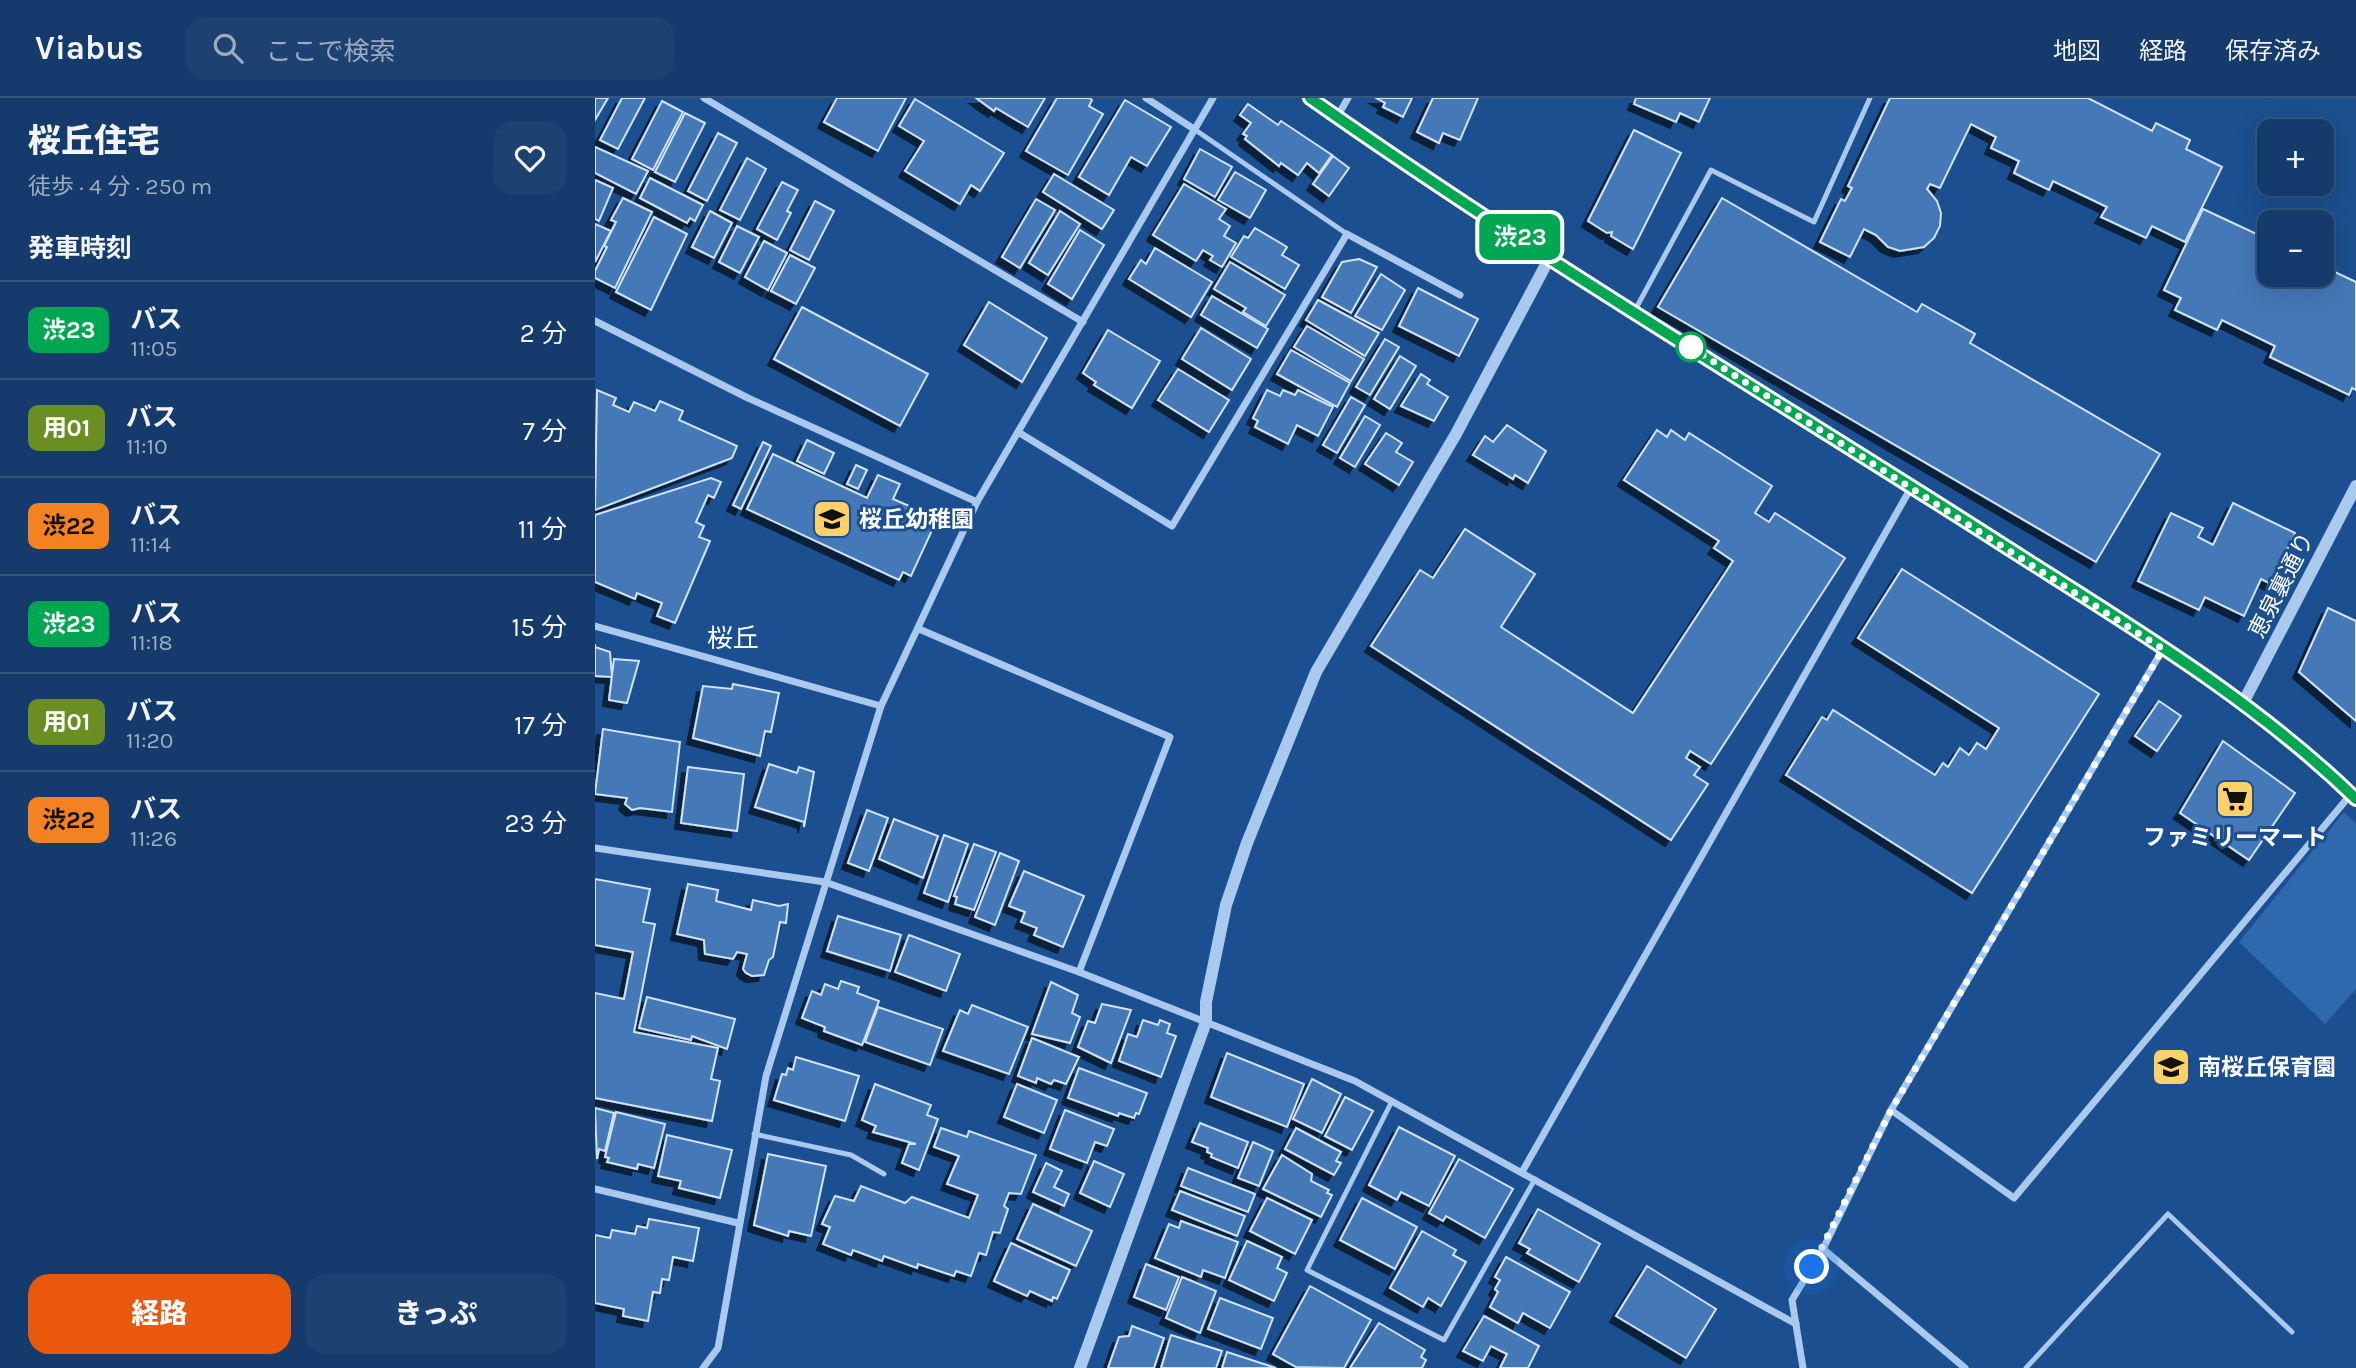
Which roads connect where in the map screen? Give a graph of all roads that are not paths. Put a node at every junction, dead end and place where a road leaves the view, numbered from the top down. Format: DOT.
graph roads {
  1 [pos="704,98"];
  2 [pos="1146,98"];
  3 [pos="1213,98"];
  4 [pos="1310,98"];
  5 [pos="1348,98"];
  6 [pos="1870,98"];
  7 [pos="1337,117"];
  8 [pos="1194,129"];
  9 [pos="1347,234"];
  10 [pos="1550,257"];
  11 [pos="1460,295"];
  12 [pos="1635,312"];
  13 [pos="595,321"];
  14 [pos="1083,323"];
  15 [pos="1018,432"];
  16 [pos="1912,486"];
  17 [pos="2356,486"];
  18 [pos="977,502"];
  19 [pos="595,626"];
  20 [pos="919,629"];
  21 [pos="2163,649"];
  22 [pos="2243,703"];
  23 [pos="881,706"];
  24 [pos="2354,796"];
  25 [pos="595,848"];
  26 [pos="825,883"];
  27 [pos="1080,972"];
  28 [pos="1206,1022"];
  29 [pos="1392,1101"];
  30 [pos="1891,1110"];
  31 [pos="754,1135"];
  32 [pos="1521,1172"];
  33 [pos="884,1174"];
  34 [pos="1535,1179"];
  35 [pos="595,1189"];
  36 [pos="738,1223"];
  37 [pos="1823,1249"];
  38 [pos="1796,1324"];
  39 [pos="2292,1332"];
  40 [pos="703,1368"];
  41 [pos="1080,1368"];
  42 [pos="1803,1368"];
  43 [pos="1965,1368"];
  44 [pos="2027,1368"];
  1 -- 14 [label="street"];
  2 -- 8 [label="street"];
  3 -- 8 [label="street"];
  4 -- 7 [label="street"];
  5 -- 7 [label="street"];
  6 -- 12 [label="lane"];
  7 -- 10 [label="street"];
  8 -- 9 [label="lane"];
  8 -- 14 [label="street"];
  9 -- 11 [label="street"];
  9 -- 15 [label="street"];
  10 -- 12 [label="street"];
  10 -- 28 [label="street"];
  12 -- 16 [label="street"];
  13 -- 18 [label="street"];
  14 -- 15 [label="street"];
  15 -- 18 [label="street"];
  16 -- 21 [label="street"];
  16 -- 32 [label="street"];
  17 -- 22 [label="street, 恵泉裏通り"];
  18 -- 20 [label="street"];
  19 -- 23 [label="street"];
  20 -- 23 [label="street"];
  20 -- 27 [label="street"];
  21 -- 22 [label="street"];
  21 -- 30 [label="street"];
  22 -- 24 [label="street"];
  23 -- 26 [label="street"];
  24 -- 30 [label="street"];
  25 -- 26 [label="street"];
  26 -- 27 [label="street"];
  26 -- 31 [label="street"];
  27 -- 28 [label="street"];
  28 -- 29 [label="street"];
  28 -- 41 [label="street"];
  29 -- 32 [label="street"];
  29 -- 34 [label="lane"];
  30 -- 37 [label="street"];
  31 -- 33 [label="lane"];
  31 -- 36 [label="street"];
  32 -- 34 [label="street"];
  34 -- 38 [label="street"];
  35 -- 36 [label="street"];
  36 -- 40 [label="street"];
  37 -- 38 [label="street"];
  37 -- 43 [label="street"];
  38 -- 42 [label="street"];
  39 -- 44 [label="lane"];
}
